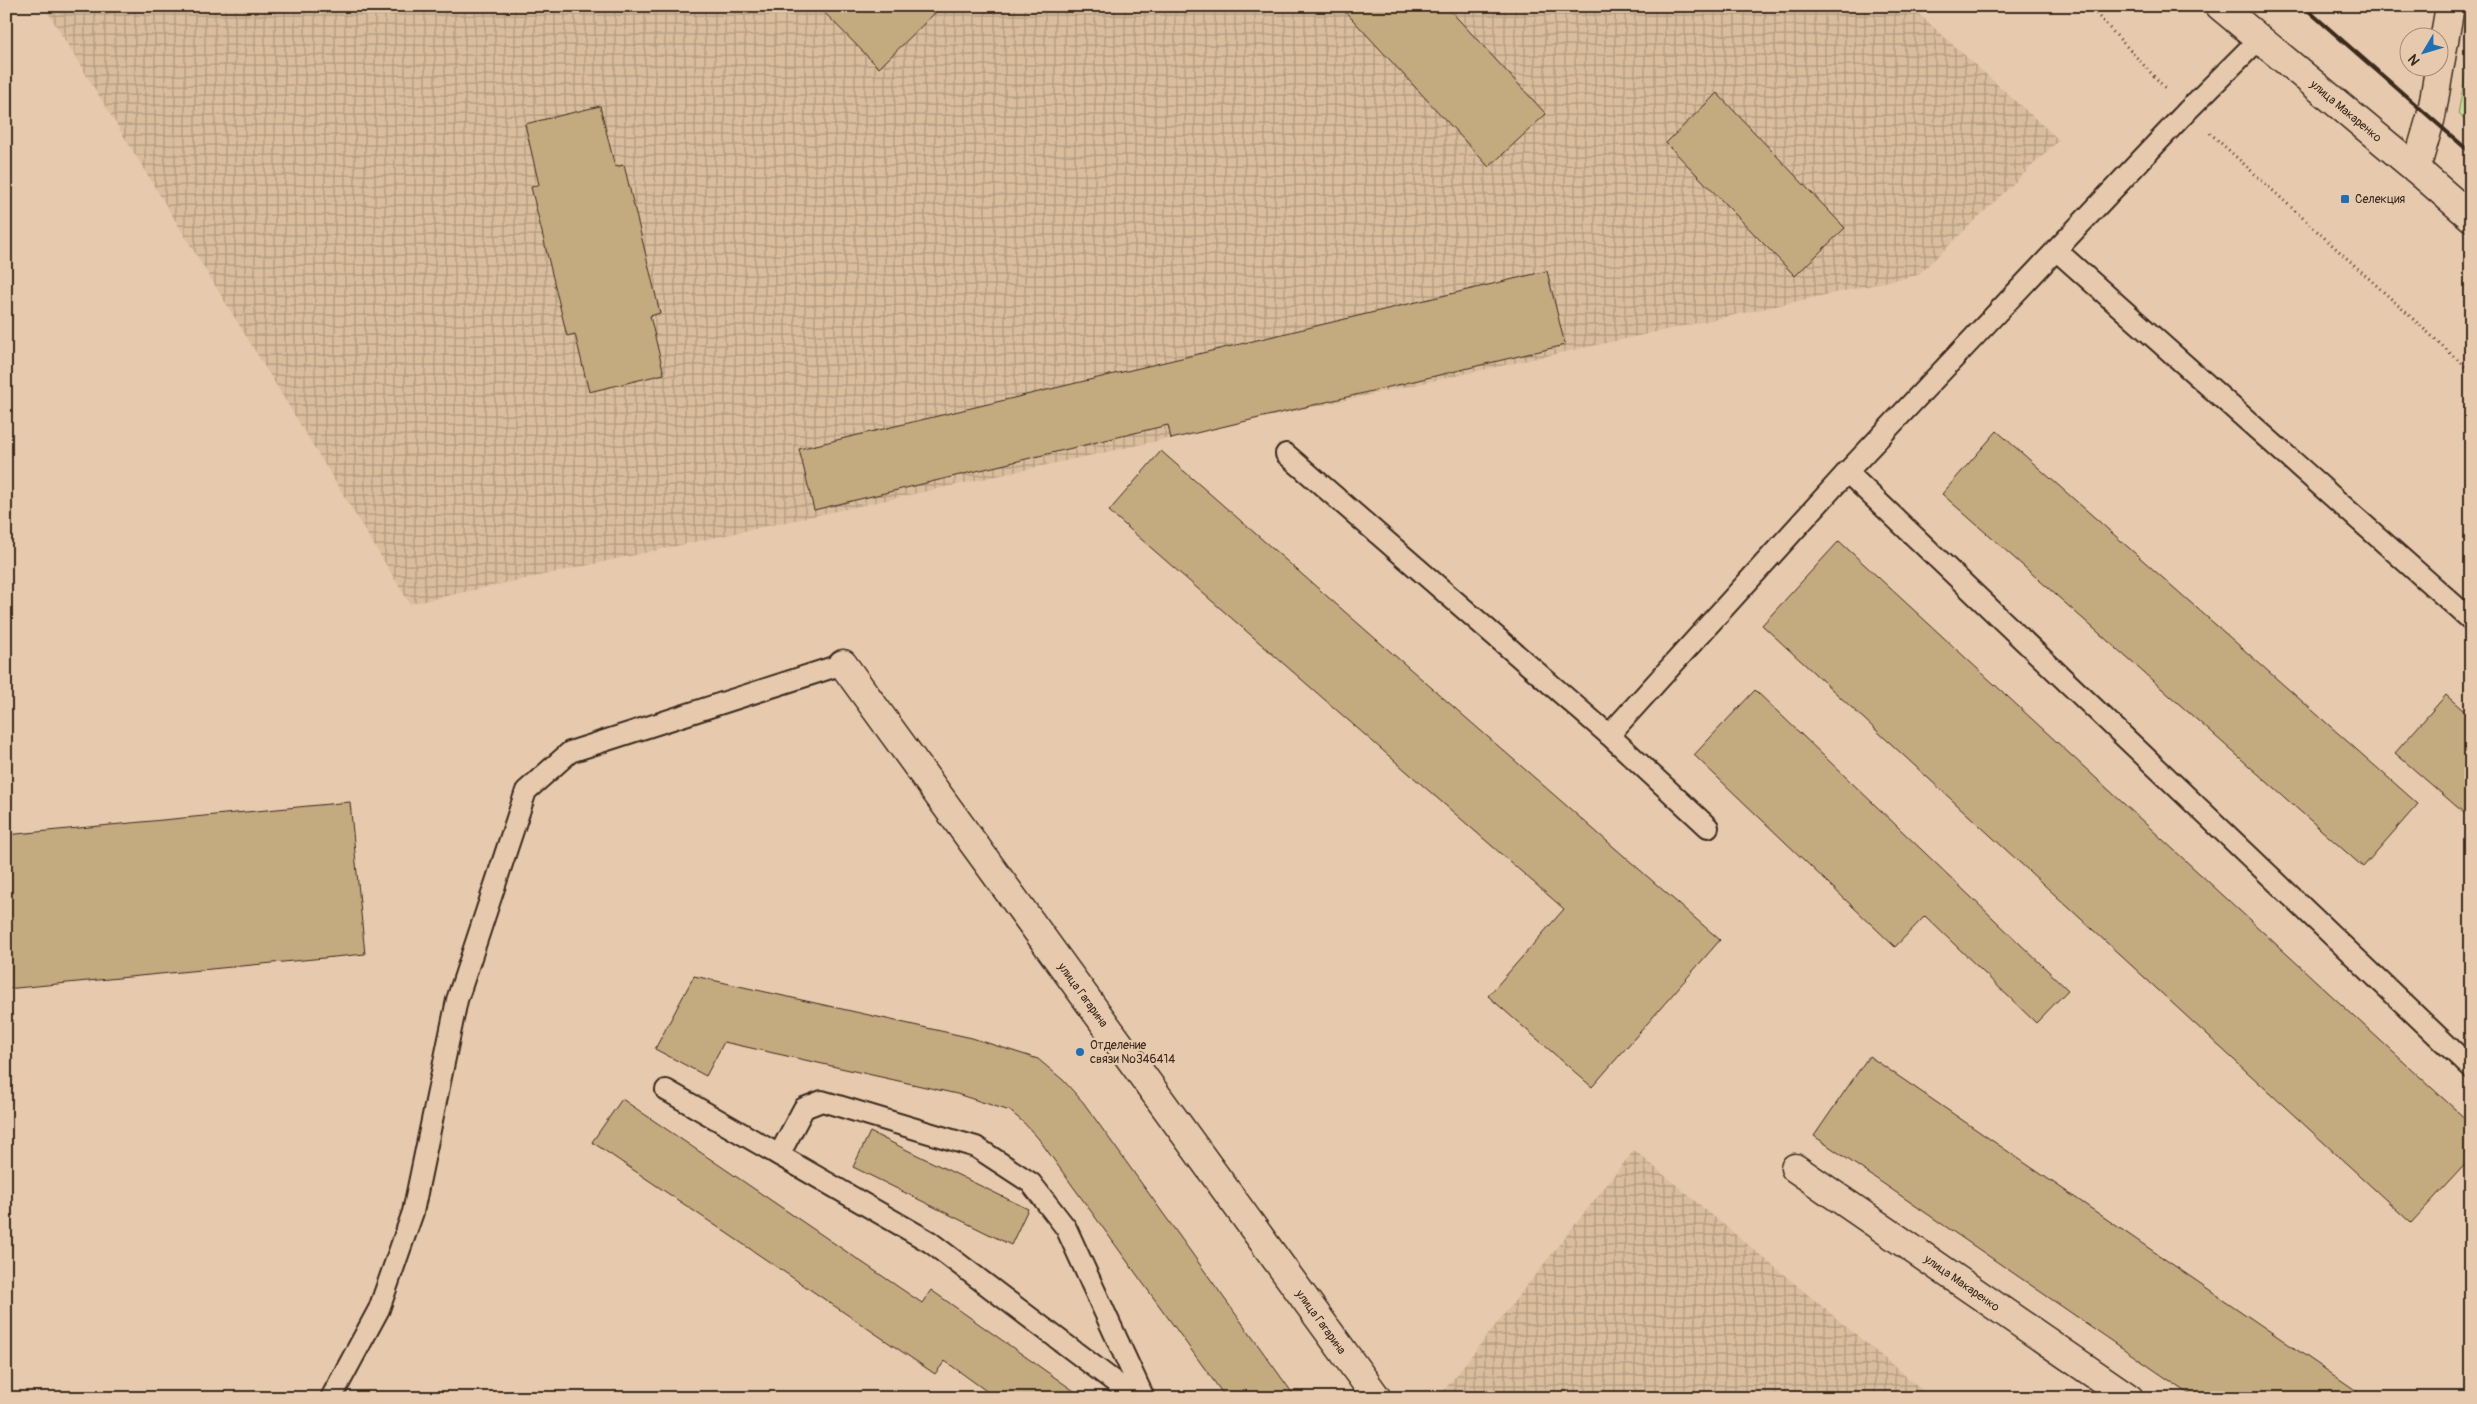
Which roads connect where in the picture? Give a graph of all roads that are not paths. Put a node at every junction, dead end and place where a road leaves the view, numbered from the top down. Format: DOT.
graph roads {
  1 [pos="2220,6"];
  2 [pos="2450,6"];
  3 [pos="2259,38"];
  4 [pos="2416,169"];
  5 [pos="2471,217"];
  6 [pos="2056,250"];
  7 [pos="1286,454"];
  8 [pos="1847,472"];
  9 [pos="2471,620"];
  10 [pos="843,664"];
  11 [pos="1609,735"];
  12 [pos="1708,827"];
  13 [pos="2471,1068"];
  14 [pos="666,1090"];
  15 [pos="780,1155"];
  16 [pos="1795,1168"];
  17 [pos="330,1398"];
  18 [pos="1136,1398"];
  19 [pos="1144,1398"];
  20 [pos="1377,1398"];
  21 [pos="2128,1398"];
  1 -- 3 [label="street, улица Макаренко"];
  2 -- 4 [label="street"];
  3 -- 4 [label="street, улица Макаренко"];
  3 -- 6 [label="lane"];
  4 -- 5 [label="street, улица Макаренко"];
  6 -- 8 [label="lane"];
  6 -- 9 [label="lane"];
  7 -- 11 [label="lane"];
  8 -- 11 [label="lane"];
  8 -- 13 [label="lane"];
  10 -- 17 [label="lane"];
  10 -- 20 [label="street, улица Гагарина"];
  11 -- 12 [label="lane"];
  14 -- 15 [label="lane"];
  15 -- 18 [label="lane"];
  15 -- 19 [label="lane"];
  16 -- 21 [label="street, улица Макаренко"];
}
